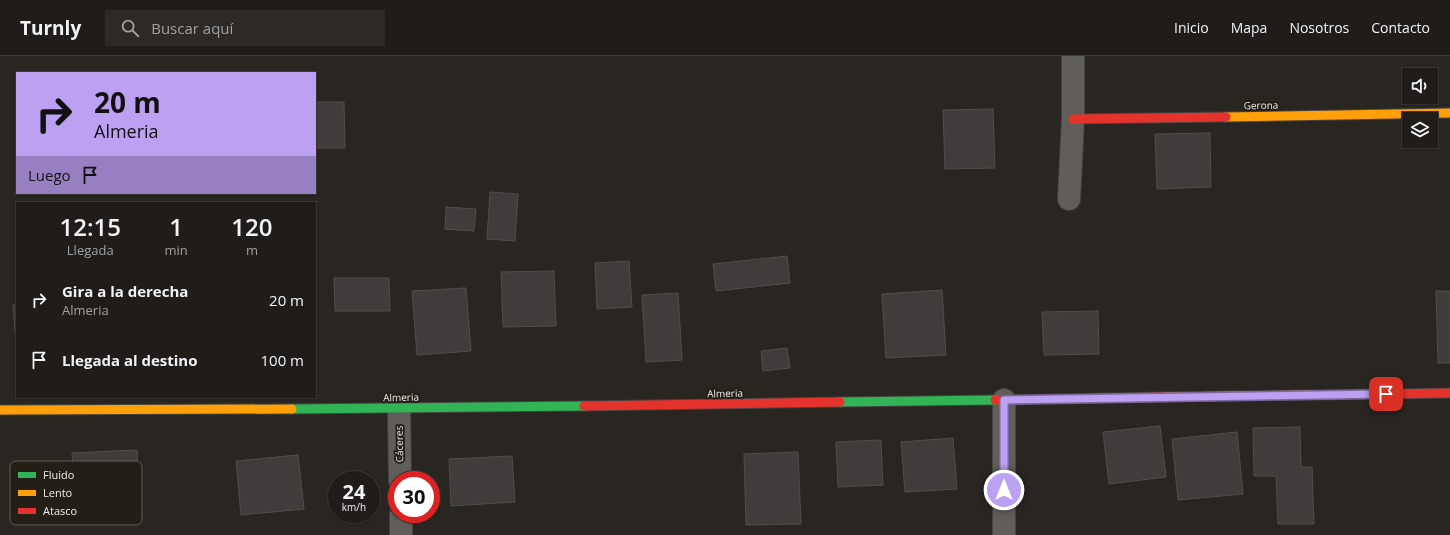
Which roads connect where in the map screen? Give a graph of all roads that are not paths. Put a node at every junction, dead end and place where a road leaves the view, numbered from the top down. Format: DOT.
graph roads {
  1 [pos="1073,56"];
  2 [pos="1450,113"];
  3 [pos="1073,119"];
  4 [pos="1069,199"];
  5 [pos="1450,393"];
  6 [pos="1004,400"];
  7 [pos="399,408"];
  8 [pos="0,410"];
  9 [pos="400,471"];
  10 [pos="401,523"];
  11 [pos="401,535"];
  12 [pos="1004,535"];
  1 -- 3 [label="street"];
  2 -- 3 [label="street, Gerona"];
  3 -- 4 [label="street"];
  5 -- 6 [label="street, Almeria"];
  6 -- 7 [label="street, Almeria"];
  6 -- 12 [label="street"];
  7 -- 8 [label="street, Almeria"];
  7 -- 9 [label="street, Cáceres"];
  10 -- 11 [label="street"];
}
